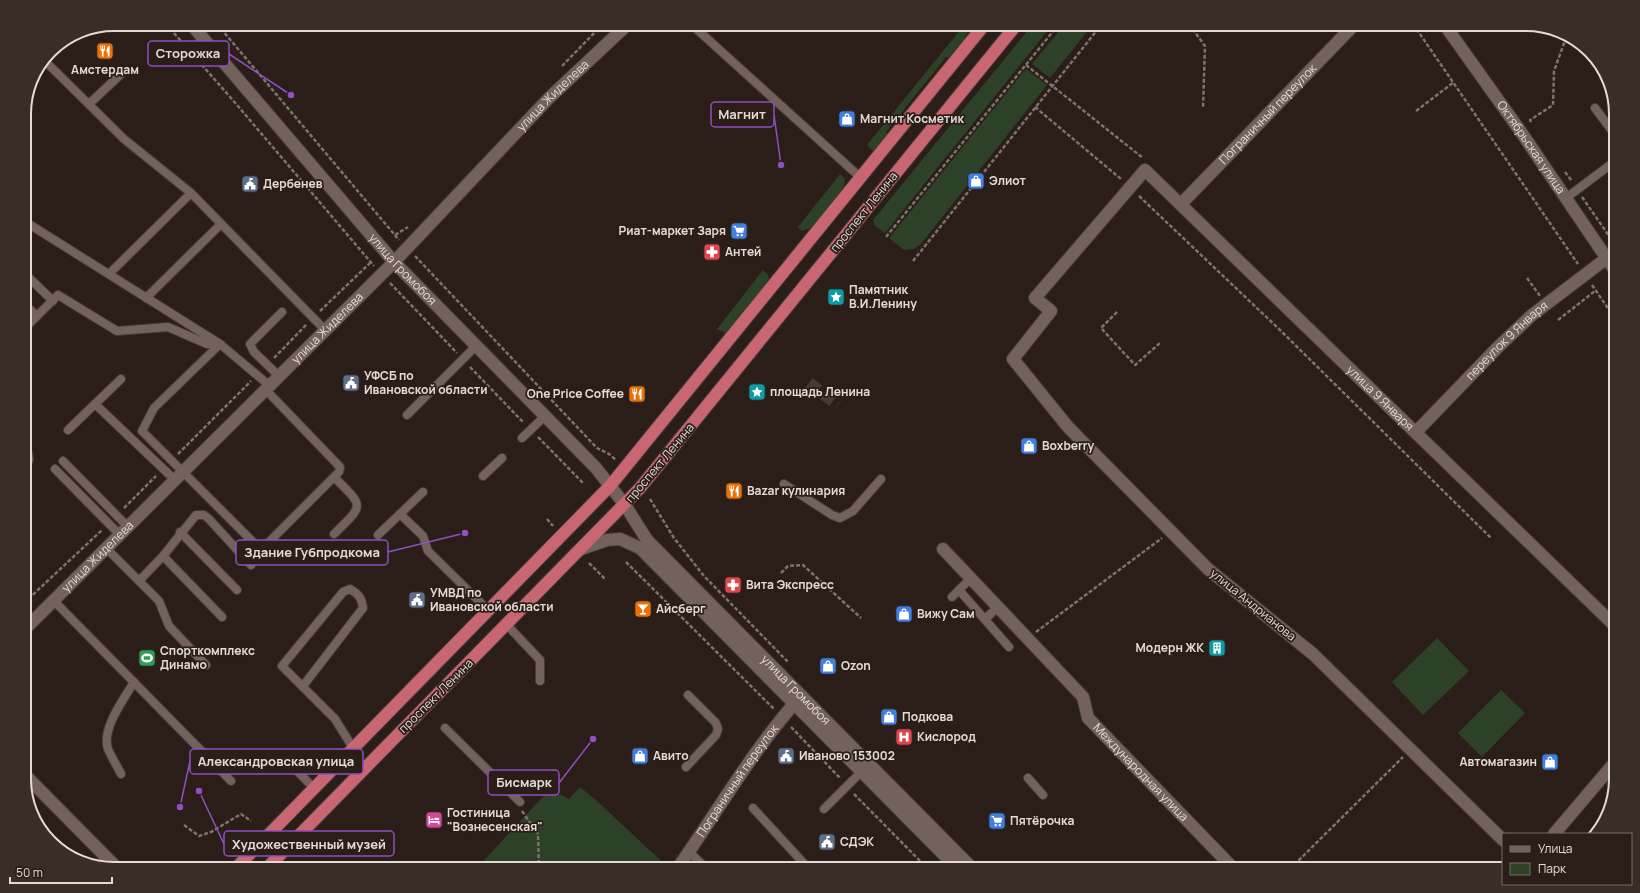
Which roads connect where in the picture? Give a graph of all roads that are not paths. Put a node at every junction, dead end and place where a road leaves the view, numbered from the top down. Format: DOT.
graph roads {
  1 [pos="197,31"];
  2 [pos="621,31"];
  3 [pos="699,31"];
  4 [pos="979,31"];
  5 [pos="1011,31"];
  6 [pos="1348,31"];
  7 [pos="1449,31"];
  8 [pos="48,64"];
  9 [pos="121,74"];
  10 [pos="89,104"];
  11 [pos="1595,108"];
  12 [pos="1609,127"];
  13 [pos="1609,166"];
  14 [pos="861,178"];
  15 [pos="191,193"];
  16 [pos="1566,198"];
  17 [pos="1181,204"];
  18 [pos="221,224"];
  19 [pos="31,226"];
  20 [pos="1607,258"];
  21 [pos="1609,261"];
  22 [pos="394,262"];
  23 [pos="109,274"];
  24 [pos="31,280"];
  25 [pos="146,298"];
  26 [pos="53,301"];
  27 [pos="31,310"];
  28 [pos="282,312"];
  29 [pos="37,316"];
  30 [pos="31,322"];
  31 [pos="326,330"];
  32 [pos="220,344"];
  33 [pos="476,346"];
  34 [pos="1013,359"];
  35 [pos="280,377"];
  36 [pos="121,379"];
  37 [pos="268,388"];
  38 [pos="95,404"];
  39 [pos="407,415"];
  40 [pos="545,416"];
  41 [pos="68,430"];
  42 [pos="1416,432"];
  43 [pos="522,438"];
  44 [pos="502,458"];
  45 [pos="63,461"];
  46 [pos="55,469"];
  47 [pos="180,476"];
  48 [pos="483,476"];
  49 [pos="334,477"];
  50 [pos="881,479"];
  51 [pos="784,484"];
  52 [pos="610,486"];
  53 [pos="423,492"];
  54 [pos="625,505"];
  55 [pos="400,514"];
  56 [pos="125,532"];
  57 [pos="180,532"];
  58 [pos="334,534"];
  59 [pos="378,535"];
  60 [pos="640,548"];
  61 [pos="943,548"];
  62 [pos="107,549"];
  63 [pos="581,549"];
  64 [pos="163,556"];
  65 [pos="251,565"];
  66 [pos="970,579"];
  67 [pos="139,581"];
  68 [pos="237,590"];
  69 [pos="959,590"];
  70 [pos="952,597"];
  71 [pos="54,601"];
  72 [pos="997,608"];
  73 [pos="488,610"];
  74 [pos="222,617"];
  75 [pos="985,619"];
  76 [pos="1609,620"];
  77 [pos="31,623"];
  78 [pos="506,624"];
  79 [pos="1009,646"];
  80 [pos="206,665"];
  81 [pos="540,681"];
  82 [pos="134,682"];
  83 [pos="303,686"];
  84 [pos="688,695"];
  85 [pos="798,700"];
  86 [pos="445,728"];
  87 [pos="353,748"];
  88 [pos="283,756"];
  89 [pos="686,767"];
  90 [pos="1609,769"];
  91 [pos="862,771"];
  92 [pos="122,774"];
  93 [pos="1028,778"];
  94 [pos="31,781"];
  95 [pos="231,781"];
  96 [pos="314,788"];
  97 [pos="1043,795"];
  98 [pos="520,802"];
  99 [pos="753,808"];
  100 [pos="824,809"];
  101 [pos="1555,833"];
  102 [pos="1502,839"];
  103 [pos="689,852"];
  104 [pos="111,862"];
  105 [pos="242,862"];
  106 [pos="273,862"];
  107 [pos="682,862"];
  108 [pos="700,862"];
  109 [pos="803,862"];
  110 [pos="951,862"];
  111 [pos="967,862"];
  112 [pos="1227,862"];
  1 -- 22 [label="street, улица Громобоя"];
  2 -- 22 [label="street, улица Жиделева"];
  3 -- 14 [label="lane"];
  4 -- 14 [label="highway, проспект Ленина"];
  5 -- 54 [label="highway, проспект Ленина"];
  6 -- 17 [label="street, Пограничный переулок"];
  7 -- 16 [label="street, Октябрьская улица"];
  8 -- 10 [label="lane"];
  9 -- 10 [label="lane"];
  10 -- 15 [label="lane"];
  11 -- 12 [label="lane"];
  13 -- 16 [label="lane"];
  14 -- 52 [label="highway, проспект Ленина"];
  15 -- 18 [label="lane"];
  15 -- 23 [label="lane"];
  16 -- 20 [label="street, Октябрьская улица"];
  17 -- 34 [label="street, улица 9 Января"];
  17 -- 42 [label="street, улица 9 Января"];
  18 -- 25 [label="lane"];
  18 -- 31 [label="lane"];
  19 -- 23 [label="lane"];
  20 -- 21 [label="street, Октябрьская улица"];
  20 -- 42 [label="street, переулок 9 Января"];
  22 -- 31 [label="street, улица Жиделева"];
  22 -- 33 [label="street, улица Громобоя"];
  23 -- 25 [label="lane"];
  24 -- 26 [label="lane"];
  25 -- 32 [label="lane"];
  26 -- 29 [label="lane"];
  26 -- 32 [label="lane"];
  27 -- 29 [label="lane"];
  28 -- 35 [label="lane"];
  29 -- 30 [label="lane"];
  31 -- 35 [label="street, улица Жиделева"];
  32 -- 37 [label="lane"];
  32 -- 47 [label="lane"];
  33 -- 39 [label="lane"];
  33 -- 40 [label="street, улица Громобоя"];
  34 -- 102 [label="street, улица Андрианова"];
  35 -- 37 [label="street, улица Жиделева"];
  36 -- 38 [label="lane"];
  37 -- 47 [label="street, улица Жиделева"];
  37 -- 49 [label="lane"];
  38 -- 41 [label="lane"];
  38 -- 47 [label="lane"];
  40 -- 43 [label="lane"];
  40 -- 52 [label="street, улица Громобоя"];
  42 -- 76 [label="street, улица 9 Января"];
  44 -- 48 [label="lane"];
  45 -- 56 [label="lane"];
  46 -- 56 [label="lane"];
  47 -- 49 [label="lane"];
  47 -- 56 [label="street, улица Жиделева"];
  49 -- 58 [label="lane"];
  50 -- 51 [label="lane"];
  52 -- 54 [label="street, улица Громобоя"];
  52 -- 73 [label="highway, проспект Ленина"];
  53 -- 55 [label="lane"];
  54 -- 60 [label="street, улица Громобоя"];
  54 -- 63 [label="highway, проспект Ленина"];
  54 -- 85 [label="street, улица Громобоя"];
  55 -- 59 [label="lane"];
  55 -- 73 [label="lane"];
  56 -- 62 [label="street, улица Жиделева"];
  57 -- 64 [label="lane"];
  57 -- 65 [label="lane"];
  57 -- 68 [label="lane"];
  60 -- 63 [label="street, улица Громобоя"];
  60 -- 85 [label="street, улица Громобоя"];
  61 -- 66 [label="street, Международная улица"];
  62 -- 67 [label="lane"];
  62 -- 71 [label="street, улица Жиделева"];
  63 -- 78 [label="highway, проспект Ленина"];
  64 -- 67 [label="lane"];
  64 -- 74 [label="lane"];
  66 -- 69 [label="lane"];
  66 -- 72 [label="street, Международная улица"];
  67 -- 80 [label="lane"];
  69 -- 70 [label="lane"];
  69 -- 75 [label="lane"];
  71 -- 77 [label="street, улица Жиделева"];
  71 -- 82 [label="lane"];
  72 -- 75 [label="lane"];
  72 -- 112 [label="street, Международная улица"];
  73 -- 87 [label="highway, проспект Ленина"];
  75 -- 79 [label="lane"];
  78 -- 81 [label="lane"];
  78 -- 106 [label="highway, проспект Ленина"];
  82 -- 92 [label="lane"];
  82 -- 95 [label="lane"];
  83 -- 83 [label="lane"];
  83 -- 87 [label="lane"];
  84 -- 89 [label="lane"];
  85 -- 91 [label="street, улица Громобоя"];
  85 -- 103 [label="street, Пограничный переулок"];
  85 -- 111 [label="street, улица Громобоя"];
  86 -- 98 [label="lane"];
  87 -- 96 [label="highway, проспект Ленина"];
  88 -- 96 [label="lane"];
  90 -- 101 [label="street"];
  91 -- 100 [label="lane"];
  91 -- 110 [label="street, улица Громобоя"];
  93 -- 97 [label="lane"];
  94 -- 104 [label="street"];
  96 -- 105 [label="highway, проспект Ленина"];
  99 -- 109 [label="lane"];
  103 -- 107 [label="street, Пограничный переулок"];
  103 -- 108 [label="lane"];
}
